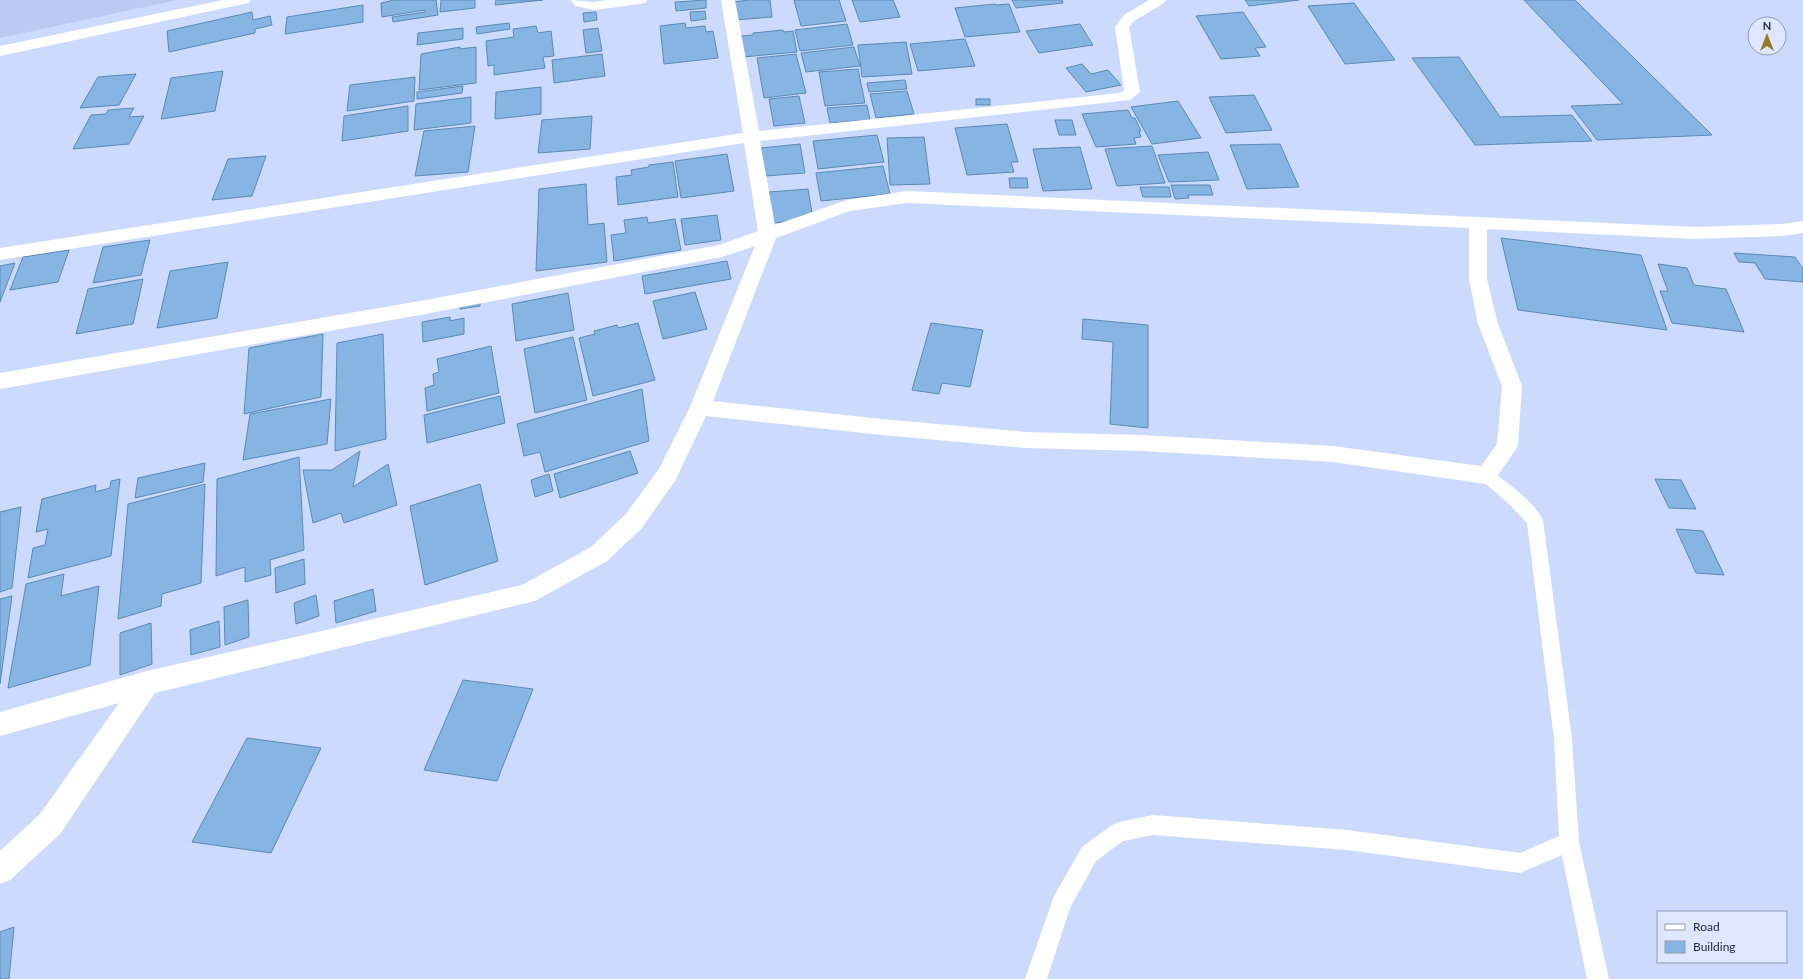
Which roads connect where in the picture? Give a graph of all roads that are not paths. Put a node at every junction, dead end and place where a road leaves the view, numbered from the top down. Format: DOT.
graph roads {
  1 [pos="244,0"];
  2 [pos="578,0"];
  3 [pos="640,0"];
  4 [pos="728,0"];
  5 [pos="1159,0"];
  6 [pos="0,51"];
  7 [pos="751,137"];
  8 [pos="1478,223"];
  9 [pos="1803,227"];
  10 [pos="768,235"];
  11 [pos="0,254"];
  12 [pos="0,381"];
  13 [pos="700,407"];
  14 [pos="1486,475"];
  15 [pos="147,684"];
  16 [pos="0,724"];
  17 [pos="1569,842"];
  18 [pos="0,870"];
  19 [pos="1036,979"];
  20 [pos="1598,979"];
  1 -- 6 [label="street"];
  2 -- 3 [label="street"];
  4 -- 7 [label="street"];
  5 -- 7 [label="street"];
  7 -- 10 [label="street"];
  7 -- 11 [label="street"];
  8 -- 9 [label="street"];
  8 -- 10 [label="street"];
  8 -- 14 [label="street"];
  10 -- 12 [label="street"];
  10 -- 13 [label="street"];
  13 -- 14 [label="street"];
  13 -- 15 [label="street"];
  14 -- 17 [label="lane"];
  15 -- 16 [label="street"];
  15 -- 18 [label="street"];
  17 -- 19 [label="lane"];
  17 -- 20 [label="lane"];
}
